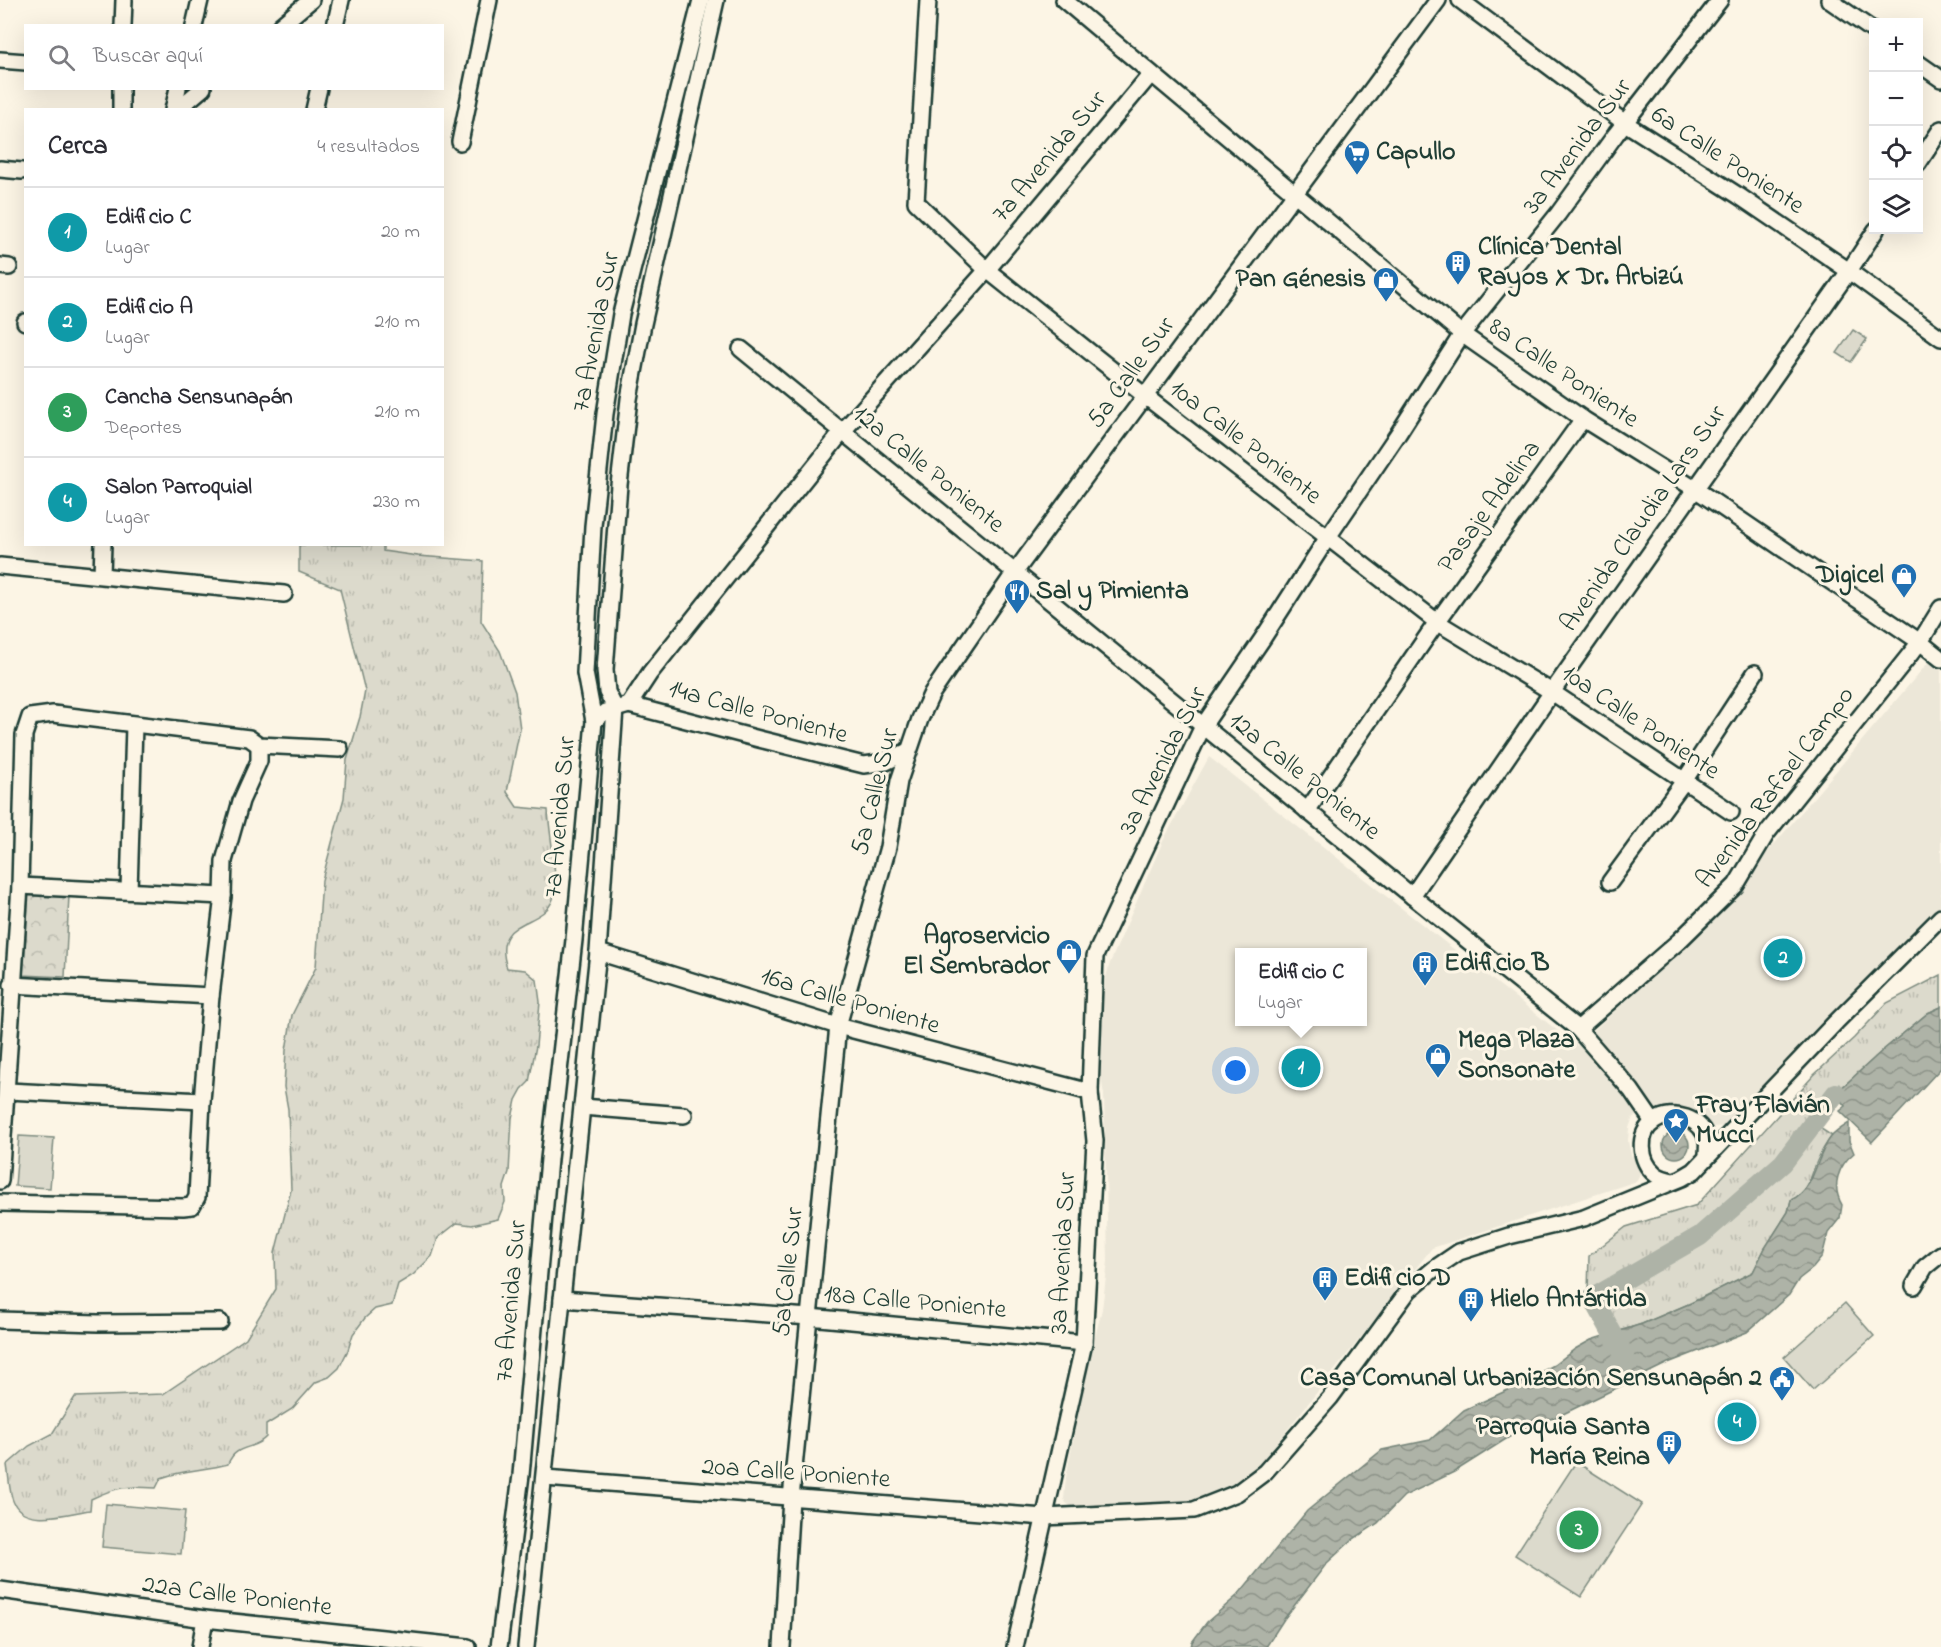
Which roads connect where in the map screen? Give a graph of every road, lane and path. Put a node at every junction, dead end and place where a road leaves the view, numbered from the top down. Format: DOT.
graph roads {
  1 [pos="124,0"];
  2 [pos="200,0"];
  3 [pos="311,0"];
  4 [pos="341,0"];
  5 [pos="489,0"];
  6 [pos="701,0"];
  7 [pos="716,0"];
  8 [pos="928,0"];
  9 [pos="1064,0"];
  10 [pos="1438,0"];
  11 [pos="1460,0"];
  12 [pos="1720,0"];
  13 [pos="1829,0"];
  14 [pos="123,24"];
  15 [pos="194,24"];
  16 [pos="282,24"];
  17 [pos="335,24"];
  18 [pos="1869,28"];
  19 [pos="0,60"];
  20 [pos="24,62"];
  21 [pos="1923,66"];
  22 [pos="1151,74"];
  23 [pos="1941,79"];
  24 [pos="121,90"];
  25 [pos="178,90"];
  26 [pos="200,90"];
  27 [pos="319,90"];
  28 [pos="120,108"];
  29 [pos="175,108"];
  30 [pos="177,108"];
  31 [pos="314,108"];
  32 [pos="1626,123"];
  33 [pos="1941,129"];
  34 [pos="460,142"];
  35 [pos="1923,156"];
  36 [pos="0,169"];
  37 [pos="22,171"];
  38 [pos="1295,192"];
  39 [pos="1873,234"];
  40 [pos="987,270"];
  41 [pos="1849,271"];
  42 [pos="1462,334"];
  43 [pos="1941,338"];
  44 [pos="741,349"];
  45 [pos="1145,396"];
  46 [pos="1583,419"];
  47 [pos="843,431"];
  48 [pos="1695,489"];
  49 [pos="1328,537"];
  50 [pos="104,546"];
  51 [pos="0,566"];
  52 [pos="1015,572"];
  53 [pos="102,575"];
  54 [pos="284,594"];
  55 [pos="1941,608"];
  56 [pos="1437,622"];
  57 [pos="1920,642"];
  58 [pos="1941,659"];
  59 [pos="1755,673"];
  60 [pos="1552,692"];
  61 [pos="622,706"];
  62 [pos="594,721"];
  63 [pos="134,725"];
  64 [pos="1203,726"];
  65 [pos="259,745"];
  66 [pos="340,749"];
  67 [pos="908,751"];
  68 [pos="1684,781"];
  69 [pos="1307,811"];
  70 [pos="1731,812"];
  71 [pos="1610,882"];
  72 [pos="20,886"];
  73 [pos="129,891"];
  74 [pos="223,896"];
  75 [pos="1412,896"];
  76 [pos="1941,917"];
  77 [pos="598,952"];
  78 [pos="12,986"];
  79 [pos="211,996"];
  80 [pos="838,1026"];
  81 [pos="1578,1029"];
  82 [pos="8,1091"];
  83 [pos="1090,1092"];
  84 [pos="202,1101"];
  85 [pos="582,1107"];
  86 [pos="684,1115"];
  87 [pos="1653,1122"];
  88 [pos="1707,1155"];
  89 [pos="0,1181"];
  90 [pos="1672,1181"];
  91 [pos="0,1203"];
  92 [pos="1941,1254"];
  93 [pos="1914,1286"];
  94 [pos="562,1299"];
  95 [pos="809,1317"];
  96 [pos="0,1320"];
  97 [pos="220,1322"];
  98 [pos="1084,1343"];
  99 [pos="545,1478"];
  100 [pos="791,1498"];
  101 [pos="1044,1517"];
  102 [pos="0,1590"];
  103 [pos="205,1619"];
  104 [pos="200,1647"];
  105 [pos="468,1647"];
  106 [pos="499,1647"];
  107 [pos="526,1647"];
  108 [pos="782,1647"];
  109 [pos="1016,1647"];
  1 -- 14 [label="street"];
  2 -- 15 [label="street"];
  3 -- 16 [label="street"];
  4 -- 17 [label="street"];
  5 -- 34 [label="street"];
  6 -- 62 [label="street, 7a Avenida Sur"];
  7 -- 61 [label="street, 7a Avenida Sur"];
  8 -- 40 [label="street, 10a Calle Poniente"];
  9 -- 22 [label="street, 8a Calle Poniente"];
  10 -- 38 [label="street, 5a Calle Sur"];
  11 -- 32 [label="street, 6a Calle Poniente"];
  12 -- 32 [label="street, 3a Avenida Sur"];
  13 -- 18 [label="street"];
  19 -- 20 [label="street"];
  21 -- 23 [label="street"];
  22 -- 38 [label="street, 8a Calle Poniente"];
  22 -- 40 [label="street, 7a Avenida Sur"];
  24 -- 28 [label="street"];
  25 -- 29 [label="street"];
  26 -- 30 [label="street"];
  27 -- 31 [label="street"];
  32 -- 41 [label="street, 6a Calle Poniente"];
  32 -- 42 [label="street, 3a Avenida Sur"];
  33 -- 35 [label="street"];
  36 -- 37 [label="street"];
  38 -- 42 [label="street, 8a Calle Poniente"];
  38 -- 45 [label="street, 5a Calle Sur"];
  39 -- 41 [label="street, Avenida Claudia Lars Sur"];
  40 -- 45 [label="street, 10a Calle Poniente"];
  40 -- 47 [label="street, 7a Avenida Sur"];
  41 -- 43 [label="street, 6a Calle Poniente"];
  41 -- 48 [label="street, Avenida Claudia Lars Sur"];
  42 -- 46 [label="street, 8a Calle Poniente"];
  42 -- 49 [label="street, 3a Avenida Sur"];
  44 -- 47 [label="street, 12a Calle Poniente"];
  45 -- 49 [label="street, 10a Calle Poniente"];
  45 -- 52 [label="street, 5a Calle Sur"];
  46 -- 48 [label="street, 8a Calle Poniente"];
  46 -- 56 [label="street, Pasaje Adelina"];
  47 -- 52 [label="street, 12a Calle Poniente"];
  47 -- 61 [label="street, 7a Avenida Sur"];
  48 -- 57 [label="street, 8a Calle Poniente"];
  48 -- 60 [label="street, Avenida Claudia Lars Sur"];
  49 -- 56 [label="street, 10a Calle Poniente"];
  49 -- 64 [label="street, 3a Avenida Sur"];
  50 -- 53 [label="street"];
  51 -- 53 [label="street"];
  52 -- 64 [label="street, 12a Calle Poniente"];
  52 -- 67 [label="street, 5a Calle Sur"];
  53 -- 54 [label="street"];
  55 -- 57 [label="street, Avenida Rafael Campo"];
  56 -- 60 [label="street, 10a Calle Poniente"];
  56 -- 69 [label="street, Pasaje Adelina"];
  57 -- 58 [label="street, 8a Calle Poniente"];
  57 -- 81 [label="street, Avenida Rafael Campo"];
  59 -- 68 [label="street"];
  60 -- 68 [label="street, 10a Calle Poniente"];
  60 -- 75 [label="street, Avenida Claudia Lars Sur"];
  61 -- 62 [label="street"];
  61 -- 67 [label="street, 14a Calle Poniente"];
  61 -- 77 [label="street, 7a Avenida Sur"];
  62 -- 106 [label="street, 7a Avenida Sur"];
  63 -- 65 [label="street"];
  63 -- 72 [label="street"];
  63 -- 73 [label="street"];
  64 -- 69 [label="street, 12a Calle Poniente"];
  64 -- 83 [label="street, 3a Avenida Sur"];
  65 -- 66 [label="street"];
  65 -- 74 [label="street"];
  67 -- 80 [label="street, 5a Calle Sur"];
  68 -- 70 [label="street, 10a Calle Poniente"];
  68 -- 71 [label="street"];
  69 -- 75 [label="street, 12a Calle Poniente"];
  72 -- 73 [label="street"];
  72 -- 78 [label="street"];
  73 -- 74 [label="street"];
  74 -- 79 [label="street"];
  75 -- 81 [label="street, 12a Calle Poniente"];
  76 -- 88 [label="street"];
  77 -- 80 [label="street, 16a Calle Poniente"];
  77 -- 85 [label="street, 7a Avenida Sur"];
  78 -- 79 [label="street"];
  78 -- 82 [label="street"];
  79 -- 84 [label="street"];
  80 -- 83 [label="street, 16a Calle Poniente"];
  80 -- 95 [label="street, 5a Calle Sur"];
  81 -- 87 [label="street, 12a Calle Poniente"];
  82 -- 84 [label="street"];
  82 -- 89 [label="street"];
  83 -- 98 [label="street, 3a Avenida Sur"];
  84 -- 91 [label="street"];
  85 -- 86 [label="street"];
  85 -- 94 [label="street, 7a Avenida Sur"];
  87 -- 88 [label="street"];
  87 -- 90 [label="street"];
  88 -- 90 [label="street"];
  90 -- 101 [label="street, 20a Calle Poniente"];
  92 -- 93 [label="street"];
  94 -- 95 [label="street, 18a Calle Poniente"];
  94 -- 99 [label="street, 7a Avenida Sur"];
  95 -- 98 [label="street, 18a Calle Poniente"];
  95 -- 100 [label="street, 5a Calle Sur"];
  96 -- 97 [label="street"];
  98 -- 101 [label="street, 3a Avenida Sur"];
  99 -- 100 [label="street, 20a Calle Poniente"];
  99 -- 107 [label="street, 7a Avenida Sur"];
  100 -- 101 [label="street, 20a Calle Poniente"];
  100 -- 108 [label="street, 5a Calle Sur"];
  101 -- 109 [label="street, 3a Avenida Sur"];
  102 -- 103 [label="street, 22a Calle Poniente"];
  103 -- 104 [label="street"];
  103 -- 105 [label="street, 22a Calle Poniente"];
}
